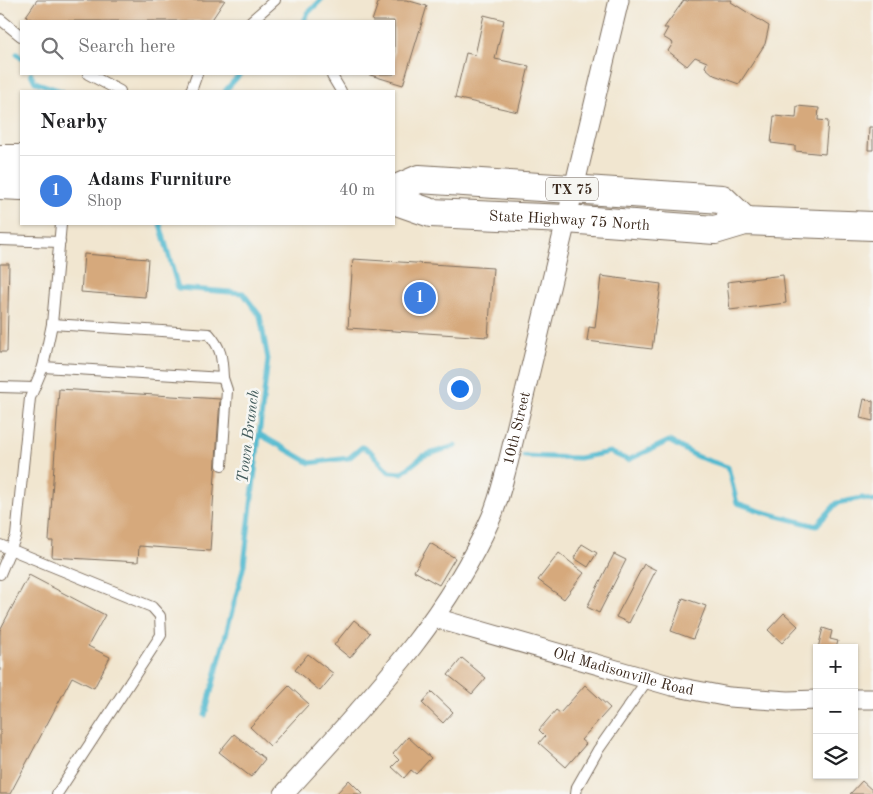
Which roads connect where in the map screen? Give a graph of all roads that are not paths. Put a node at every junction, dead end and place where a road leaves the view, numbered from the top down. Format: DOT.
graph roads {
  1 [pos="275,0"];
  2 [pos="619,0"];
  3 [pos="0,19"];
  4 [pos="252,20"];
  5 [pos="20,35"];
  6 [pos="90,75"];
  7 [pos="197,75"];
  8 [pos="332,75"];
  9 [pos="118,90"];
  10 [pos="191,90"];
  11 [pos="340,90"];
  12 [pos="0,159"];
  13 [pos="20,159"];
  14 [pos="0,185"];
  15 [pos="20,186"];
  16 [pos="573,189"];
  17 [pos="395,190"];
  18 [pos="395,200"];
  19 [pos="566,219"];
  20 [pos="745,221"];
  21 [pos="61,225"];
  22 [pos="873,226"];
  23 [pos="0,240"];
  24 [pos="60,242"];
  25 [pos="52,324"];
  26 [pos="43,367"];
  27 [pos="223,378"];
  28 [pos="0,387"];
  29 [pos="34,388"];
  30 [pos="222,464"];
  31 [pos="4,548"];
  32 [pos="0,574"];
  33 [pos="435,618"];
  34 [pos="648,679"];
  35 [pos="858,699"];
  36 [pos="873,699"];
  37 [pos="813,700"];
  38 [pos="57,794"];
  39 [pos="284,794"];
  40 [pos="576,794"];
  1 -- 4 [label="lane"];
  2 -- 16 [label="street, 10th Street"];
  3 -- 5 [label="lane"];
  6 -- 9 [label="lane"];
  7 -- 10 [label="lane"];
  8 -- 11 [label="lane"];
  12 -- 13 [label="main road"];
  14 -- 15 [label="main road"];
  16 -- 17 [label="main road, State Highway 75 North / TX 75"];
  16 -- 19 [label="street, 10th Street"];
  16 -- 20 [label="main road, State Highway 75 North / TX 75"];
  18 -- 19 [label="main road, State Highway 75 North / TX 75"];
  19 -- 20 [label="main road, State Highway 75 North / TX 75"];
  19 -- 33 [label="street, 10th Street"];
  20 -- 22 [label="main road, State Highway 75 North / TX 75"];
  21 -- 24 [label="lane"];
  23 -- 24 [label="lane"];
  24 -- 25 [label="lane"];
  25 -- 26 [label="lane"];
  25 -- 27 [label="lane"];
  26 -- 27 [label="lane"];
  26 -- 29 [label="lane"];
  27 -- 30 [label="lane"];
  28 -- 29 [label="lane"];
  29 -- 31 [label="lane"];
  31 -- 32 [label="lane"];
  31 -- 38 [label="lane"];
  33 -- 34 [label="street, Old Madisonville Road"];
  33 -- 39 [label="street, 10th Street"];
  34 -- 37 [label="street, Old Madisonville Road"];
  34 -- 40 [label="lane"];
  35 -- 36 [label="street"];
}
